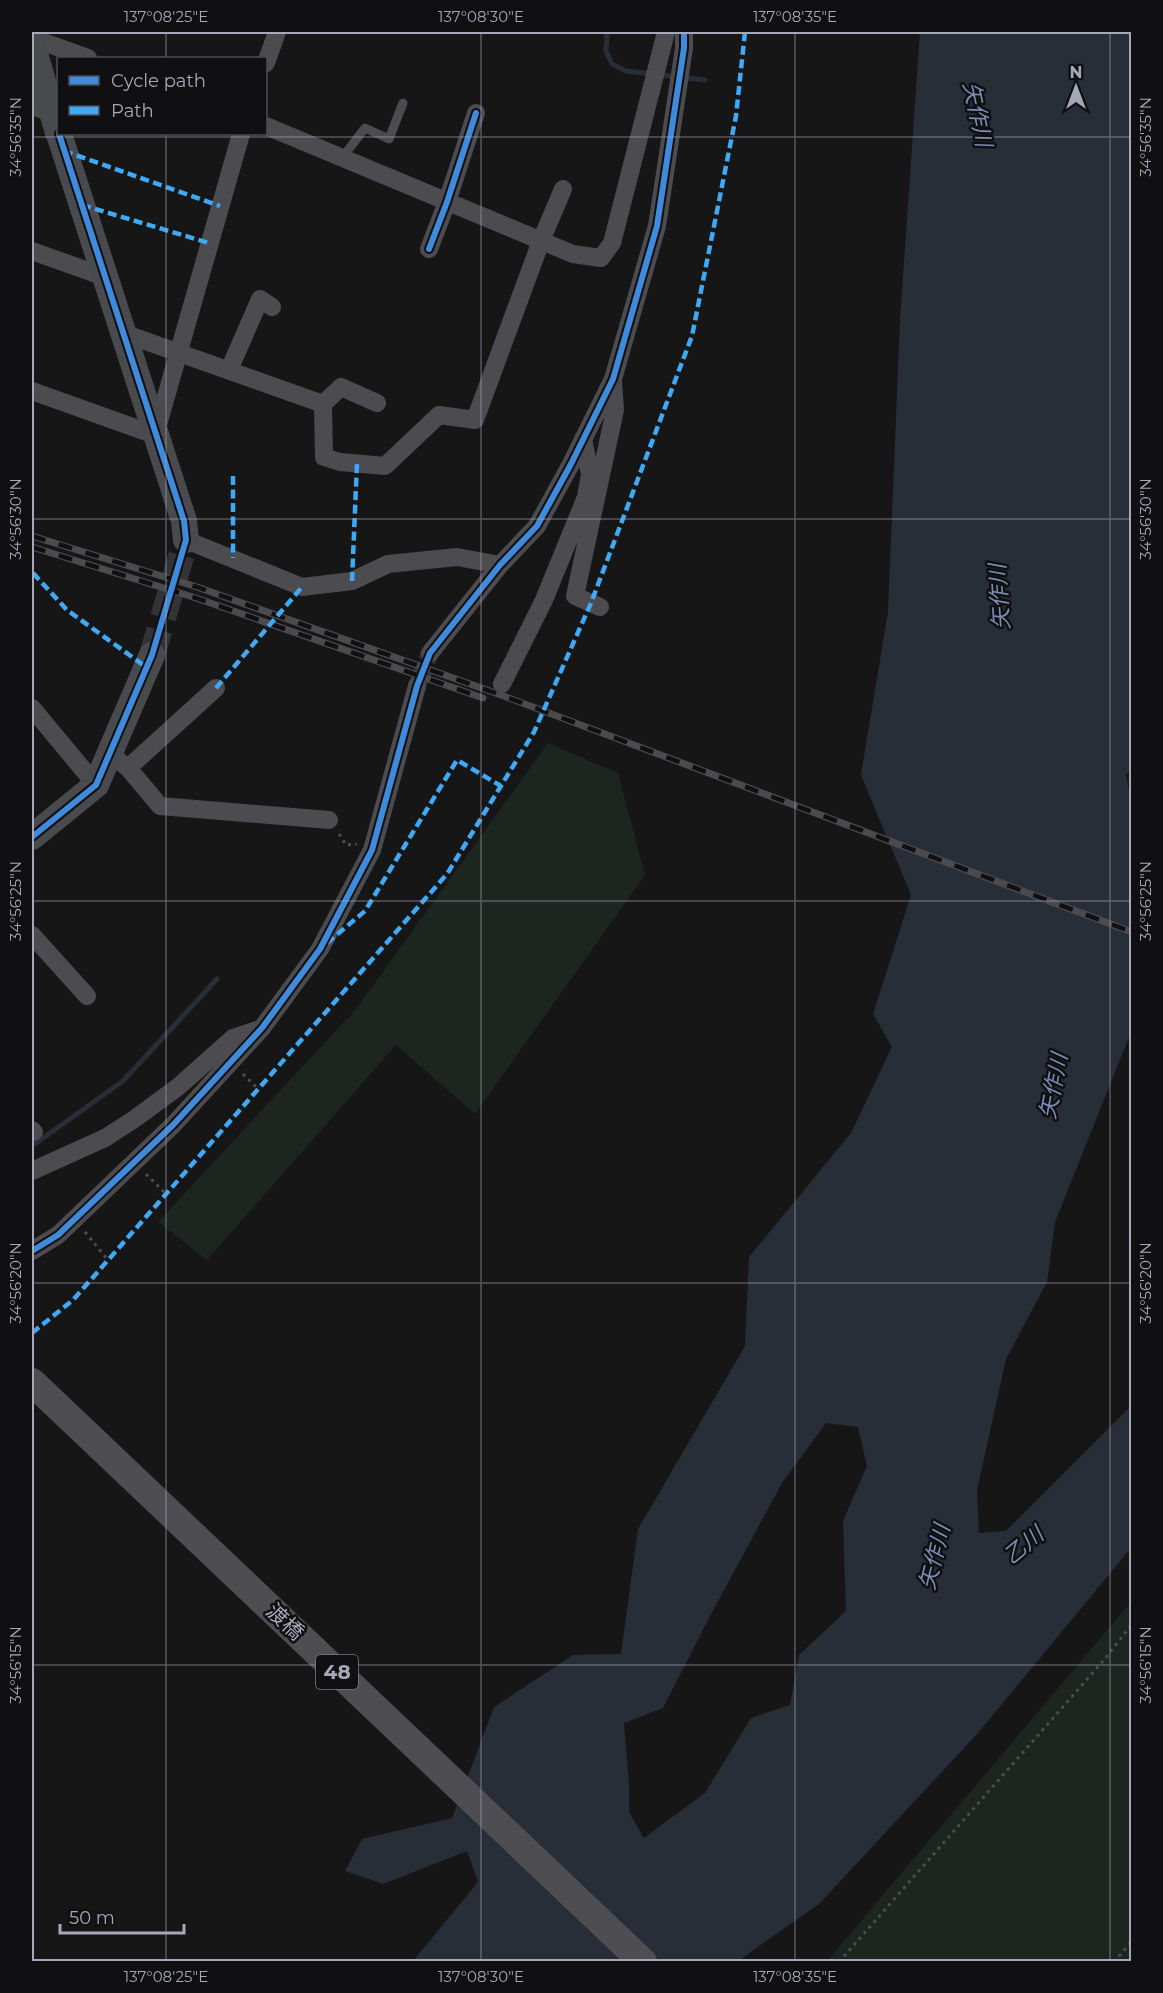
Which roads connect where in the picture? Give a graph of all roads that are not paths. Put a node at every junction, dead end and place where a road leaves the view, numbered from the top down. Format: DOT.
graph roads {
  1 [pos="278,32"];
  2 [pos="666,32"];
  3 [pos="684,32"];
  4 [pos="32,38"];
  5 [pos="32,43"];
  6 [pos="85,57"];
  7 [pos="267,60"];
  8 [pos="403,103"];
  9 [pos="476,113"];
  10 [pos="50,121"];
  11 [pos="267,126"];
  12 [pos="241,135"];
  13 [pos="342,158"];
  14 [pos="563,189"];
  15 [pos="447,202"];
  16 [pos="542,241"];
  17 [pos="429,249"];
  18 [pos="32,251"];
  19 [pos="105,277"];
  20 [pos="272,307"];
  21 [pos="123,333"];
  22 [pos="178,352"];
  23 [pos="229,370"];
  24 [pos="613,379"];
  25 [pos="32,391"];
  26 [pos="377,403"];
  27 [pos="323,404"];
  28 [pos="155,435"];
  29 [pos="583,439"];
  30 [pos="186,540"];
  31 [pos="500,565"];
  32 [pos="600,607"];
  33 [pos="430,653"];
  34 [pos="152,654"];
  35 [pos="502,684"];
  36 [pos="417,686"];
  37 [pos="216,688"];
  38 [pos="32,708"];
  39 [pos="119,761"];
  40 [pos="96,785"];
  41 [pos="329,820"];
  42 [pos="32,837"];
  43 [pos="32,935"];
  44 [pos="87,996"];
  45 [pos="262,1028"];
  46 [pos="32,1171"];
  47 [pos="32,1251"];
  48 [pos="32,1382"];
  49 [pos="643,1962"];
  1 -- 7 [label="street"];
  2 -- 16 [label="street"];
  3 -- 24 [label="street"];
  4 -- 6 [label="street"];
  5 -- 10 [label="street"];
  8 -- 13 [label="lane"];
  9 -- 15 [label="street"];
  10 -- 19 [label="street"];
  11 -- 13 [label="street"];
  12 -- 22 [label="street"];
  13 -- 15 [label="street"];
  14 -- 16 [label="street"];
  15 -- 16 [label="street"];
  15 -- 17 [label="street"];
  16 -- 27 [label="street"];
  18 -- 19 [label="street"];
  19 -- 21 [label="street"];
  20 -- 23 [label="street"];
  21 -- 22 [label="street"];
  21 -- 28 [label="street"];
  22 -- 23 [label="street"];
  22 -- 28 [label="street"];
  23 -- 27 [label="street"];
  24 -- 29 [label="street"];
  24 -- 32 [label="street"];
  25 -- 28 [label="street"];
  26 -- 27 [label="street"];
  28 -- 30 [label="street"];
  29 -- 31 [label="street"];
  29 -- 35 [label="street"];
  30 -- 31 [label="street"];
  31 -- 33 [label="street"];
  34 -- 39 [label="street"];
  36 -- 45 [label="street"];
  37 -- 39 [label="street"];
  38 -- 40 [label="street"];
  39 -- 40 [label="street"];
  39 -- 41 [label="street"];
  40 -- 42 [label="street"];
  43 -- 44 [label="street"];
  45 -- 46 [label="street"];
  45 -- 47 [label="street"];
  48 -- 49 [label="main road, 渡橋 / 48"];
}
